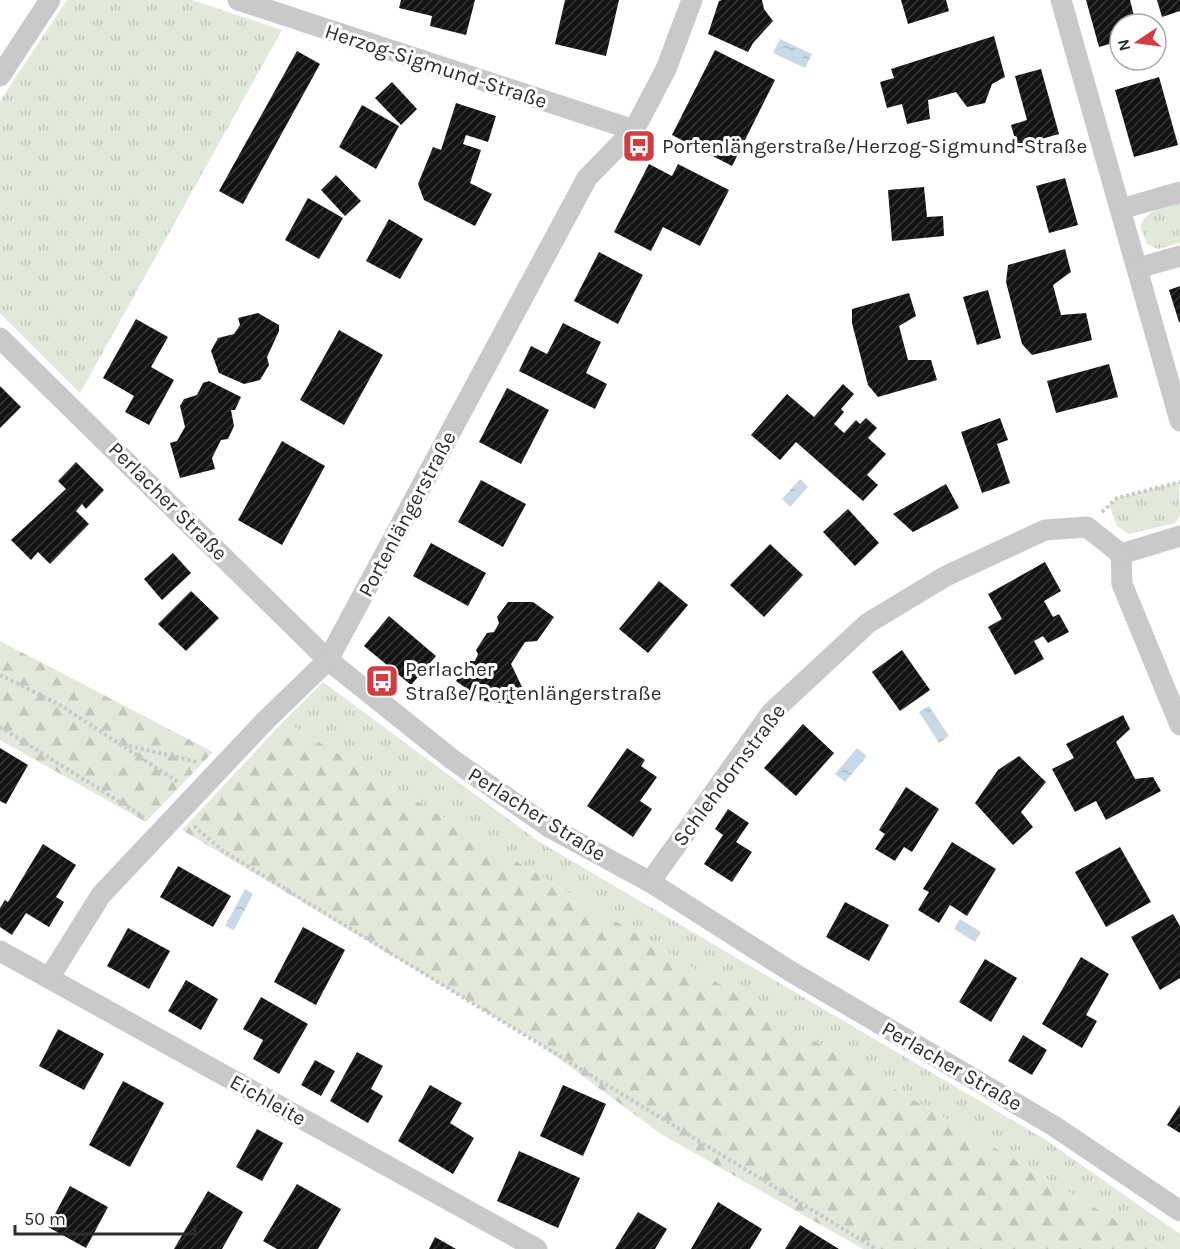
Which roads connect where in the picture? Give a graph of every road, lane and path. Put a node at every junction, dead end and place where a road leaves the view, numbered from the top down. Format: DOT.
graph roads {
  1 [pos="50,0"];
  2 [pos="238,0"];
  3 [pos="692,0"];
  4 [pos="1061,0"];
  5 [pos="0,76"];
  6 [pos="634,130"];
  7 [pos="1180,192"];
  8 [pos="1121,209"];
  9 [pos="1180,256"];
  10 [pos="1138,268"];
  11 [pos="0,338"];
  12 [pos="1180,421"];
  13 [pos="1180,482"];
  14 [pos="1087,527"];
  15 [pos="1180,536"];
  16 [pos="1121,554"];
  17 [pos="328,660"];
  18 [pos="0,675"];
  19 [pos="1180,725"];
  20 [pos="0,727"];
  21 [pos="125,745"];
  22 [pos="222,766"];
  23 [pos="195,794"];
  24 [pos="178,813"];
  25 [pos="163,829"];
  26 [pos="650,882"];
  27 [pos="0,951"];
  28 [pos="48,978"];
  29 [pos="1180,1211"];
  30 [pos="537,1249"];
  31 [pos="876,1249"];
  1 -- 5 [label="street"];
  2 -- 6 [label="street, Herzog-Sigmund-Straße"];
  3 -- 6 [label="street, Portenlängerstraße"];
  4 -- 8 [label="street"];
  6 -- 17 [label="street, Portenlängerstraße"];
  7 -- 8 [label="street"];
  8 -- 10 [label="street"];
  9 -- 10 [label="street"];
  10 -- 12 [label="street"];
  11 -- 17 [label="street, Perlacher Straße"];
  13 -- 14 [label="path"];
  14 -- 16 [label="street"];
  14 -- 26 [label="street, Schlehdornstraße"];
  15 -- 16 [label="street"];
  16 -- 19 [label="street"];
  17 -- 22 [label="street, Portenlängerstraße"];
  17 -- 26 [label="street, Perlacher Straße"];
  18 -- 21 [label="path"];
  20 -- 25 [label="path"];
  21 -- 22 [label="path"];
  21 -- 23 [label="path"];
  22 -- 23 [label="street, Portenlängerstraße"];
  23 -- 24 [label="street, Portenlängerstraße"];
  24 -- 25 [label="street, Portenlängerstraße"];
  24 -- 31 [label="path"];
  25 -- 28 [label="street, Portenlängerstraße"];
  26 -- 29 [label="street, Perlacher Straße"];
  27 -- 28 [label="street, Eichleite"];
  28 -- 30 [label="street, Eichleite"];
}
